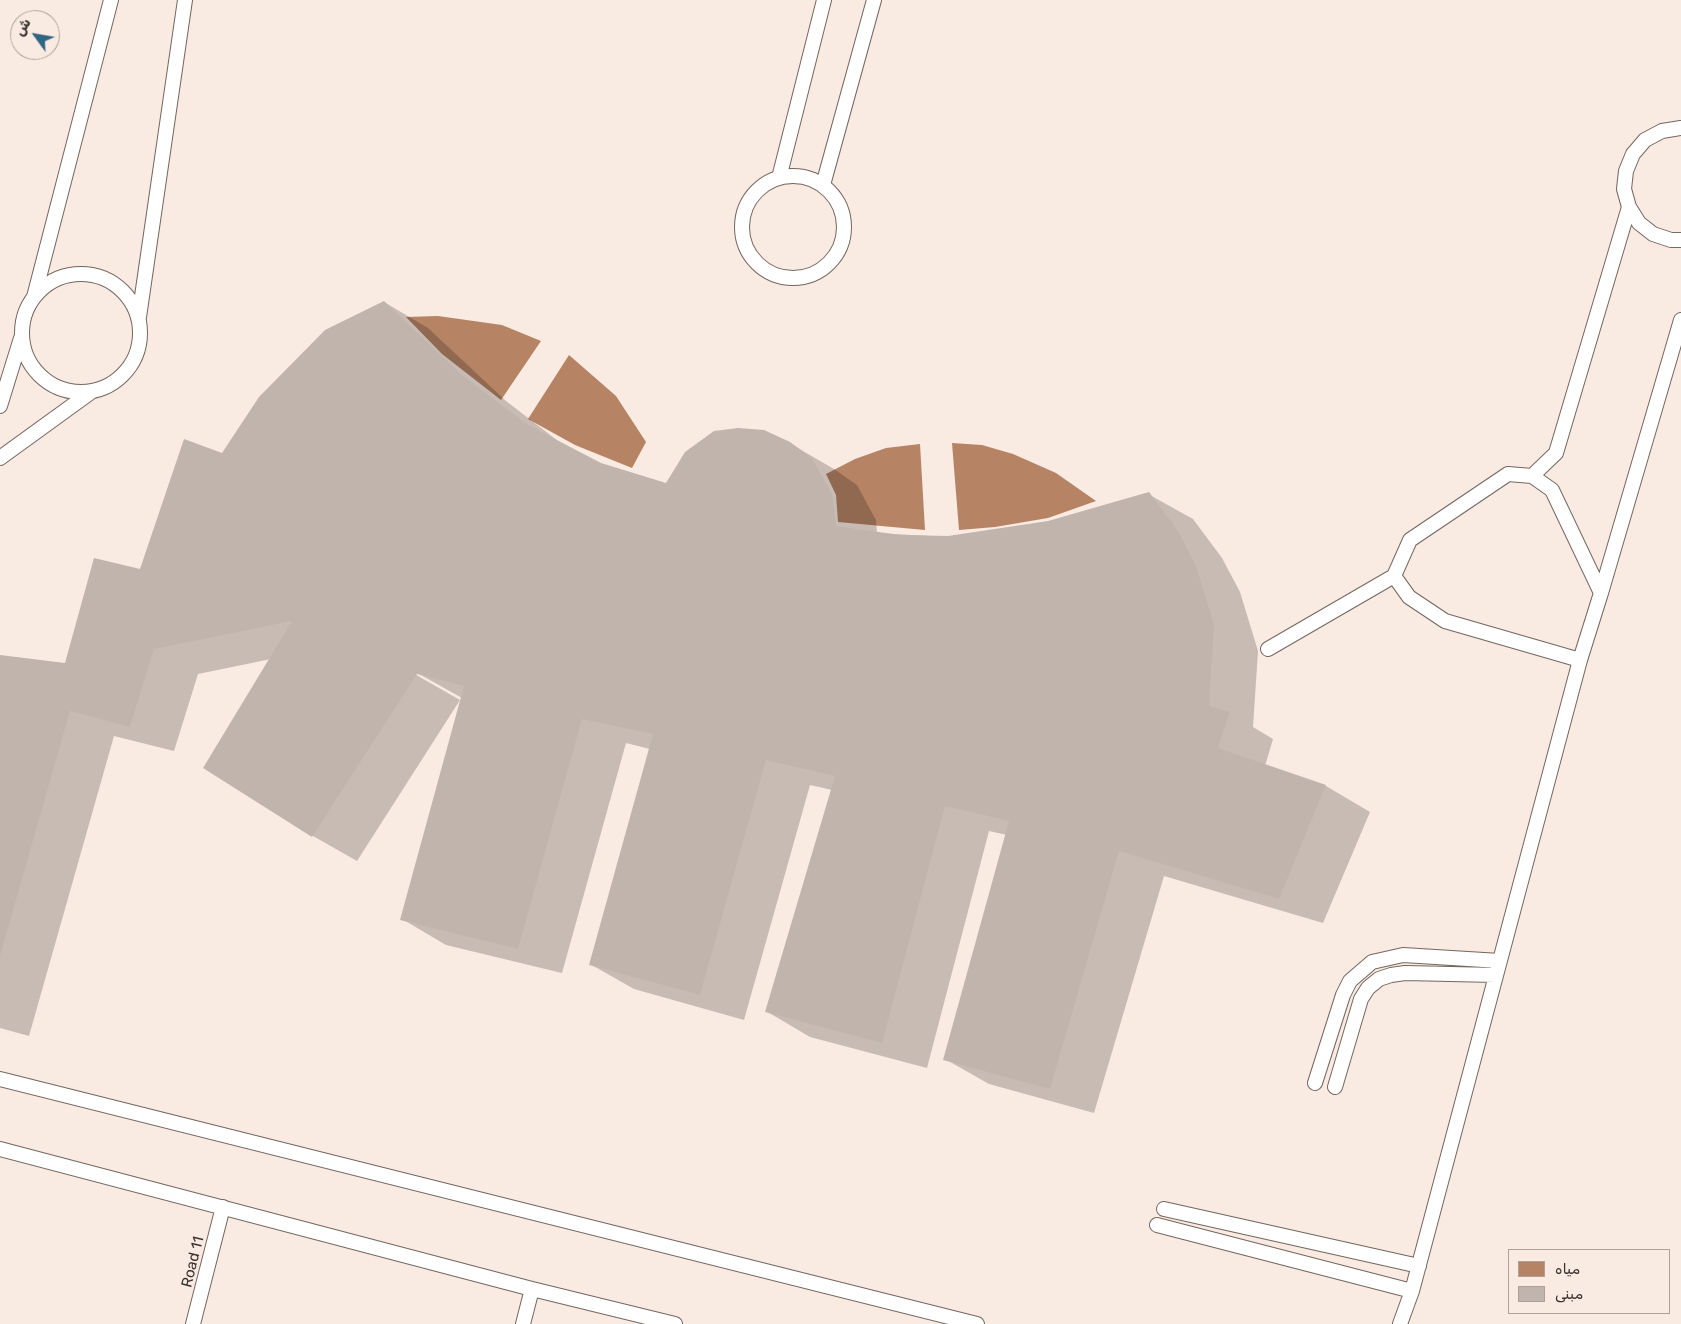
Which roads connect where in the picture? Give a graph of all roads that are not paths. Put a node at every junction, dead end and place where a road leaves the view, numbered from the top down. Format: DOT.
graph roads {
  1 [pos="111,0"];
  2 [pos="185,0"];
  3 [pos="824,0"];
  4 [pos="874,0"];
  5 [pos="1681,128"];
  6 [pos="779,178"];
  7 [pos="823,185"];
  8 [pos="1629,207"];
  9 [pos="1681,240"];
  10 [pos="33,298"];
  11 [pos="139,318"];
  12 [pos="1681,320"];
  13 [pos="22,335"];
  14 [pos="91,392"];
  15 [pos="0,406"];
  16 [pos="0,458"];
  17 [pos="1532,476"];
  18 [pos="1394,576"];
  19 [pos="1601,593"];
  20 [pos="1268,649"];
  21 [pos="1580,660"];
  22 [pos="1500,961"];
  23 [pos="1496,975"];
  24 [pos="0,1079"];
  25 [pos="1315,1083"];
  26 [pos="1335,1087"];
  27 [pos="0,1149"];
  28 [pos="223,1207"];
  29 [pos="1164,1209"];
  30 [pos="1157,1225"];
  31 [pos="1419,1266"];
  32 [pos="532,1289"];
  33 [pos="1412,1291"];
  34 [pos="194,1324"];
  35 [pos="523,1324"];
  36 [pos="675,1324"];
  37 [pos="977,1324"];
  38 [pos="1400,1324"];
  1 -- 10 [label="lane"];
  2 -- 11 [label="lane"];
  3 -- 6 [label="lane"];
  4 -- 7 [label="lane"];
  5 -- 8 [label="lane"];
  6 -- 7 [label="lane"];
  6 -- 7 [label="lane"];
  8 -- 9 [label="lane"];
  8 -- 17 [label="lane"];
  10 -- 11 [label="lane"];
  10 -- 13 [label="lane"];
  11 -- 14 [label="lane"];
  12 -- 19 [label="lane"];
  13 -- 14 [label="lane"];
  13 -- 15 [label="lane"];
  14 -- 16 [label="lane"];
  17 -- 18 [label="lane"];
  17 -- 19 [label="lane"];
  18 -- 20 [label="lane"];
  18 -- 21 [label="lane"];
  19 -- 21 [label="lane"];
  21 -- 22 [label="lane"];
  22 -- 23 [label="lane"];
  22 -- 25 [label="lane"];
  23 -- 26 [label="lane"];
  23 -- 31 [label="lane"];
  24 -- 37 [label="lane"];
  27 -- 28 [label="lane"];
  28 -- 32 [label="lane"];
  28 -- 34 [label="lane, Road 11"];
  29 -- 31 [label="lane"];
  30 -- 33 [label="lane"];
  31 -- 33 [label="lane"];
  32 -- 35 [label="lane"];
  32 -- 36 [label="lane"];
  33 -- 38 [label="lane"];
}
